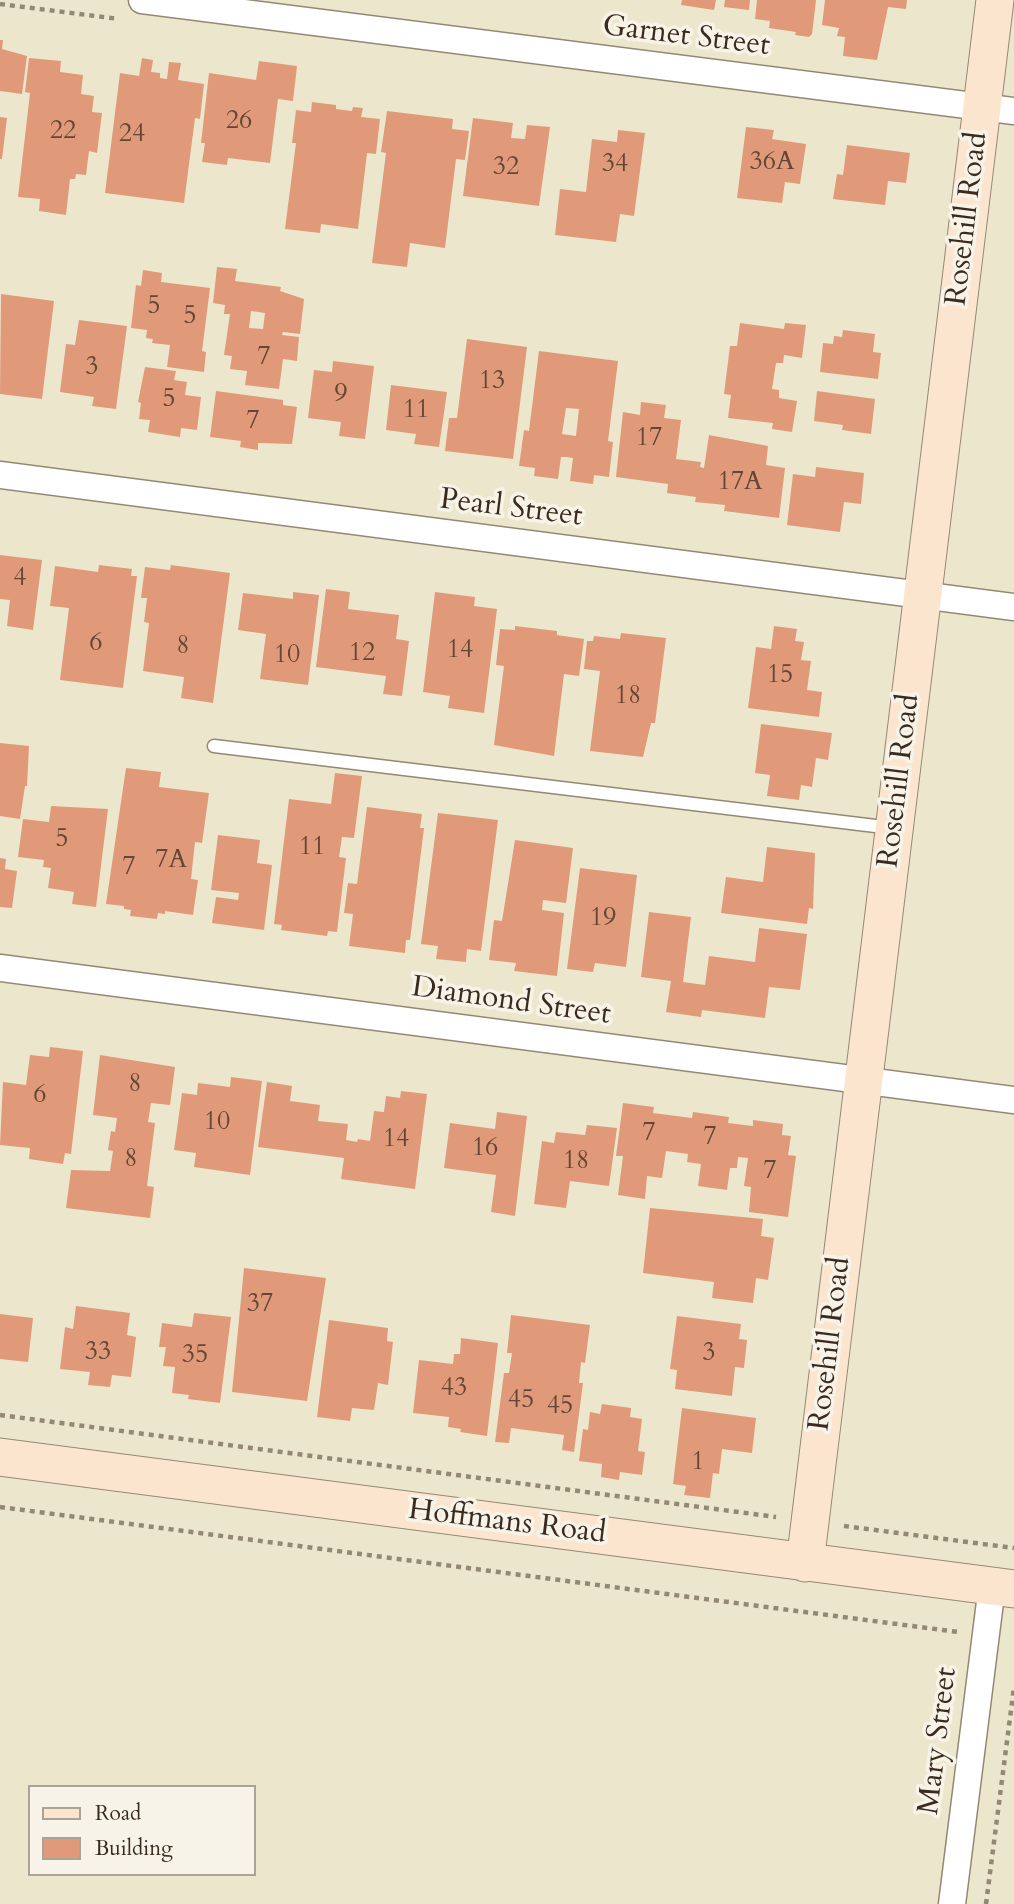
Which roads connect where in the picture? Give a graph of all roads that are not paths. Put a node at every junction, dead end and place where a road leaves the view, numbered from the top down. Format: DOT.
graph roads {
  1 [pos="142,0"];
  2 [pos="995,0"];
  3 [pos="998,109"];
  4 [pos="0,475"];
  5 [pos="922,595"];
  6 [pos="1014,607"];
  7 [pos="214,746"];
  8 [pos="895,828"];
  9 [pos="0,968"];
  10 [pos="863,1082"];
  11 [pos="1014,1100"];
  12 [pos="0,1457"];
  13 [pos="805,1563"];
  14 [pos="1003,1587"];
  15 [pos="952,1904"];
  1 -- 3 [label="street, Garnet Street"];
  2 -- 3 [label="street, Rosehill Road"];
  3 -- 5 [label="street, Rosehill Road"];
  4 -- 5 [label="street, Pearl Street"];
  5 -- 6 [label="street, Pearl Street"];
  5 -- 8 [label="street, Rosehill Road"];
  7 -- 8 [label="lane"];
  8 -- 10 [label="street, Rosehill Road"];
  9 -- 10 [label="street, Diamond Street"];
  10 -- 11 [label="street, Diamond Street"];
  10 -- 13 [label="street, Rosehill Road"];
  12 -- 13 [label="street, Hoffmans Road"];
  13 -- 14 [label="street, Hoffmans Road"];
  14 -- 15 [label="street, Mary Street"];
}
